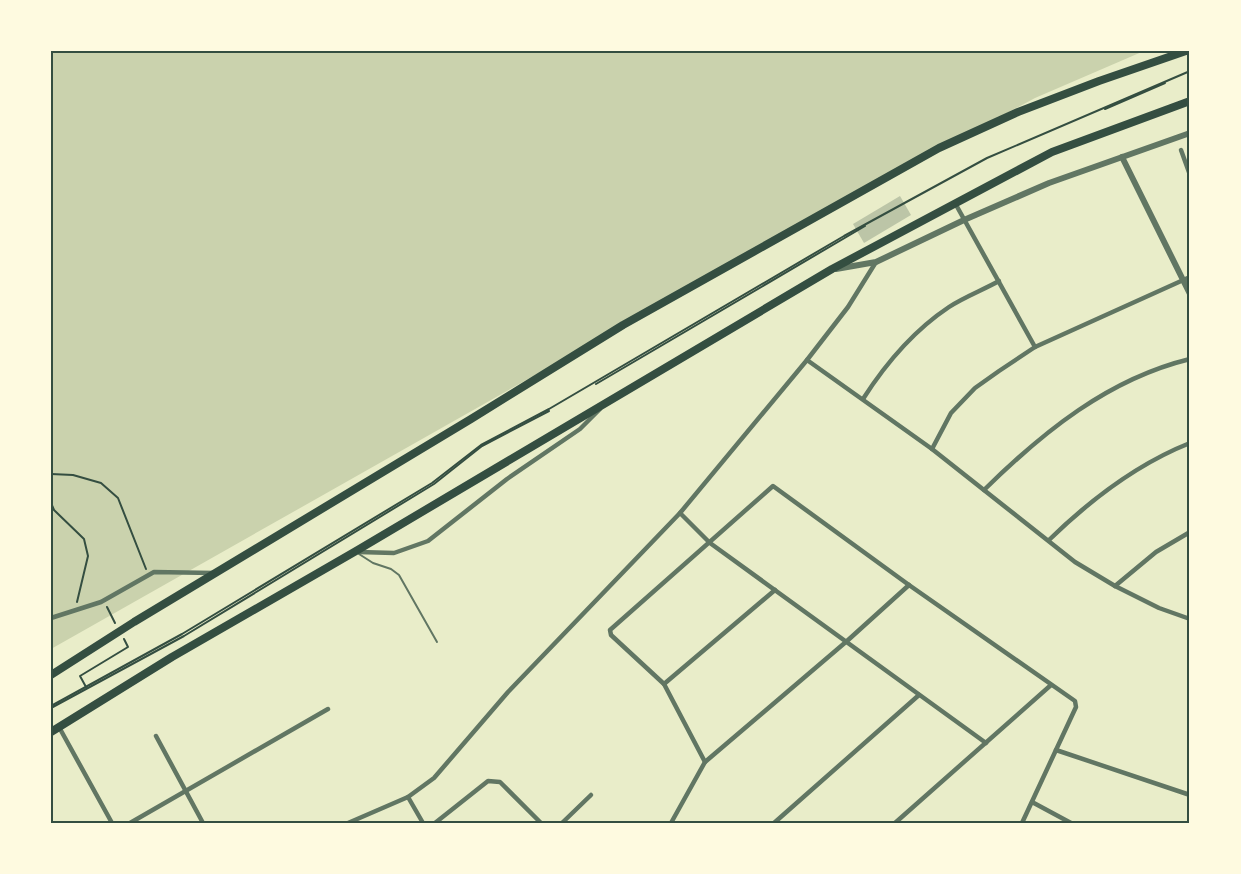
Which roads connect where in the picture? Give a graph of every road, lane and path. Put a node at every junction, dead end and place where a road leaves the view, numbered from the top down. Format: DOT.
graph roads {
  1 [pos="1186,51"];
  2 [pos="1190,71"];
  3 [pos="1167,81"];
  4 [pos="1190,101"];
  5 [pos="1190,133"];
  6 [pos="1181,150"];
  7 [pos="1122,157"];
  8 [pos="1190,175"];
  9 [pos="918,196"];
  10 [pos="954,202"];
  11 [pos="964,220"];
  12 [pos="844,237"];
  13 [pos="876,262"];
  14 [pos="832,269"];
  15 [pos="1190,277"];
  16 [pos="1182,280"];
  17 [pos="999,281"];
  18 [pos="1190,294"];
  19 [pos="1035,347"];
  20 [pos="1190,359"];
  21 [pos="807,360"];
  22 [pos="863,399"];
  23 [pos="608,401"];
  24 [pos="1190,443"];
  25 [pos="932,449"];
  26 [pos="51,474"];
  27 [pos="984,490"];
  28 [pos="51,503"];
  29 [pos="680,513"];
  30 [pos="1190,532"];
  31 [pos="1049,540"];
  32 [pos="710,543"];
  33 [pos="356,551"];
  34 [pos="217,573"];
  35 [pos="148,575"];
  36 [pos="909,585"];
  37 [pos="1115,586"];
  38 [pos="775,590"];
  39 [pos="74,611"];
  40 [pos="51,618"];
  41 [pos="1190,619"];
  42 [pos="848,641"];
  43 [pos="437,642"];
  44 [pos="51,675"];
  45 [pos="664,684"];
  46 [pos="1051,685"];
  47 [pos="919,695"];
  48 [pos="51,707"];
  49 [pos="328,709"];
  50 [pos="59,727"];
  51 [pos="51,732"];
  52 [pos="156,736"];
  53 [pos="987,743"];
  54 [pos="1056,750"];
  55 [pos="705,762"];
  56 [pos="185,791"];
  57 [pos="591,795"];
  58 [pos="1190,795"];
  59 [pos="408,797"];
  60 [pos="1032,802"];
  61 [pos="112,823"];
  62 [pos="130,823"];
  63 [pos="203,823"];
  64 [pos="348,823"];
  65 [pos="423,823"];
  66 [pos="435,823"];
  67 [pos="541,823"];
  68 [pos="562,823"];
  69 [pos="671,823"];
  70 [pos="774,823"];
  71 [pos="895,823"];
  72 [pos="1022,823"];
  73 [pos="1071,823"];
  1 -- 34 [label="highway"];
  2 -- 3 [label="path"];
  3 -- 9 [label="path"];
  3 -- 9 [label="path"];
  4 -- 10 [label="highway"];
  5 -- 7 [label="street"];
  6 -- 8 [label="street"];
  7 -- 11 [label="street"];
  7 -- 16 [label="street"];
  9 -- 12 [label="path"];
  10 -- 11 [label="street"];
  10 -- 14 [label="highway"];
  11 -- 13 [label="street"];
  11 -- 17 [label="street"];
  12 -- 48 [label="path"];
  12 -- 48 [label="path"];
  13 -- 14 [label="street"];
  13 -- 21 [label="street"];
  14 -- 23 [label="highway"];
  15 -- 16 [label="street"];
  16 -- 18 [label="street"];
  16 -- 19 [label="street"];
  17 -- 19 [label="street"];
  17 -- 22 [label="street"];
  19 -- 25 [label="street"];
  20 -- 27 [label="street"];
  21 -- 22 [label="street"];
  21 -- 29 [label="street"];
  22 -- 25 [label="street"];
  23 -- 33 [label="highway"];
  23 -- 33 [label="street"];
  24 -- 31 [label="street"];
  25 -- 27 [label="street"];
  26 -- 35 [label="path"];
  27 -- 31 [label="street"];
  28 -- 39 [label="path"];
  29 -- 32 [label="street"];
  29 -- 59 [label="street"];
  30 -- 37 [label="street"];
  31 -- 37 [label="street"];
  32 -- 36 [label="street"];
  32 -- 38 [label="street"];
  32 -- 45 [label="street"];
  33 -- 43 [label="lane"];
  33 -- 50 [label="highway"];
  34 -- 35 [label="street"];
  34 -- 44 [label="highway"];
  35 -- 39 [label="street"];
  36 -- 42 [label="street"];
  36 -- 46 [label="street"];
  37 -- 41 [label="street"];
  38 -- 42 [label="street"];
  38 -- 45 [label="street"];
  39 -- 40 [label="street"];
  42 -- 47 [label="street"];
  42 -- 55 [label="street"];
  45 -- 55 [label="street"];
  46 -- 53 [label="street"];
  46 -- 54 [label="street"];
  47 -- 53 [label="street"];
  47 -- 70 [label="street"];
  49 -- 56 [label="street"];
  50 -- 51 [label="highway"];
  50 -- 61 [label="street"];
  52 -- 56 [label="street"];
  53 -- 71 [label="street"];
  54 -- 58 [label="street"];
  54 -- 60 [label="street"];
  55 -- 69 [label="street"];
  56 -- 62 [label="street"];
  56 -- 63 [label="street"];
  57 -- 68 [label="street"];
  59 -- 64 [label="street"];
  59 -- 65 [label="street"];
  60 -- 72 [label="street"];
  60 -- 73 [label="street"];
  66 -- 67 [label="street"];
}
